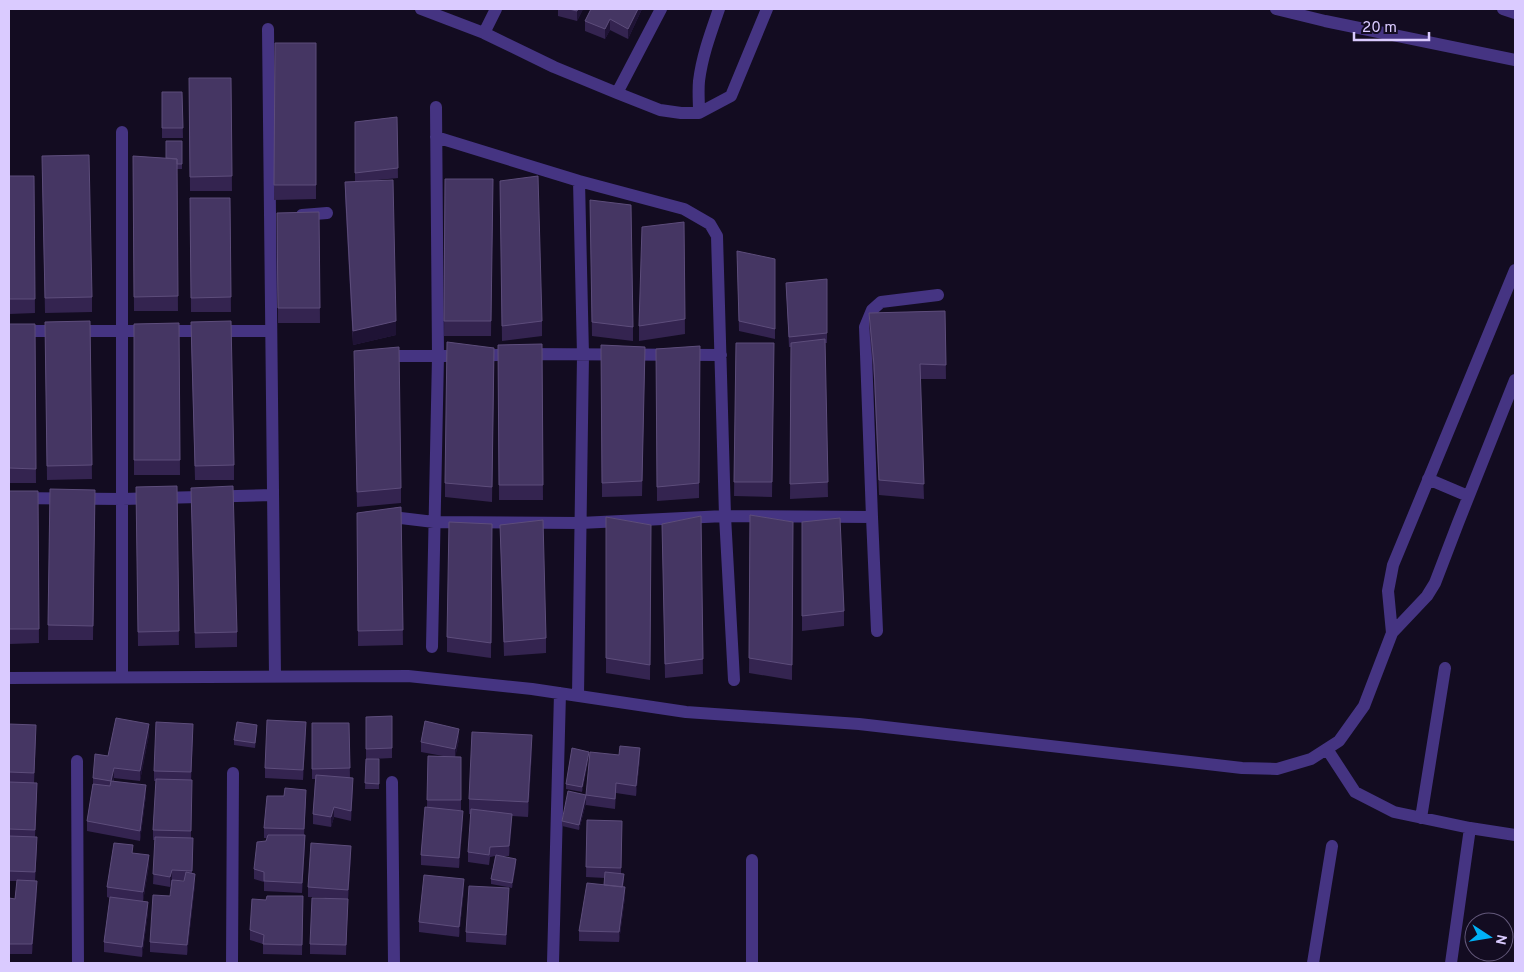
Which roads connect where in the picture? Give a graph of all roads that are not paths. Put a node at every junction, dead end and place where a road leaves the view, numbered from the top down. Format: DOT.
graph roads {
  1 [pos="421,9"];
  2 [pos="496,9"];
  3 [pos="661,9"];
  4 [pos="720,9"];
  5 [pos="767,9"];
  6 [pos="1276,9"];
  7 [pos="1503,9"];
  8 [pos="1515,12"];
  9 [pos="1327,15"];
  10 [pos="268,29"];
  11 [pos="484,33"];
  12 [pos="1515,60"];
  13 [pos="617,93"];
  14 [pos="436,107"];
  15 [pos="699,113"];
  16 [pos="122,132"];
  17 [pos="436,137"];
  18 [pos="580,181"];
  19 [pos="327,213"];
  20 [pos="279,216"];
  21 [pos="1515,270"];
  22 [pos="938,295"];
  23 [pos="121,330"];
  24 [pos="9,331"];
  25 [pos="271,331"];
  26 [pos="583,355"];
  27 [pos="721,355"];
  28 [pos="371,356"];
  29 [pos="438,356"];
  30 [pos="1515,380"];
  31 [pos="1428,479"];
  32 [pos="273,495"];
  33 [pos="1468,496"];
  34 [pos="9,498"];
  35 [pos="122,499"];
  36 [pos="369,515"];
  37 [pos="725,516"];
  38 [pos="872,516"];
  39 [pos="434,522"];
  40 [pos="580,523"];
  41 [pos="877,631"];
  42 [pos="1392,633"];
  43 [pos="432,647"];
  44 [pos="1445,668"];
  45 [pos="275,676"];
  46 [pos="122,677"];
  47 [pos="9,678"];
  48 [pos="734,680"];
  49 [pos="560,693"];
  50 [pos="578,696"];
  51 [pos="1327,749"];
  52 [pos="77,761"];
  53 [pos="233,773"];
  54 [pos="392,782"];
  55 [pos="1420,818"];
  56 [pos="1470,828"];
  57 [pos="1515,835"];
  58 [pos="1332,846"];
  59 [pos="752,860"];
  60 [pos="78,963"];
  61 [pos="232,963"];
  62 [pos="394,963"];
  63 [pos="553,963"];
  64 [pos="752,963"];
  65 [pos="1313,963"];
  66 [pos="1452,963"];
  1 -- 11 [label="street"];
  2 -- 11 [label="street"];
  3 -- 13 [label="street"];
  4 -- 15 [label="street"];
  5 -- 15 [label="street"];
  6 -- 9 [label="street"];
  7 -- 8 [label="street"];
  9 -- 12 [label="street"];
  10 -- 20 [label="street"];
  11 -- 13 [label="street"];
  13 -- 15 [label="street"];
  14 -- 17 [label="street"];
  16 -- 23 [label="street"];
  17 -- 18 [label="street"];
  17 -- 29 [label="street"];
  18 -- 26 [label="street"];
  18 -- 27 [label="street"];
  19 -- 20 [label="street"];
  20 -- 25 [label="street"];
  21 -- 31 [label="street"];
  22 -- 38 [label="street"];
  23 -- 24 [label="street"];
  23 -- 25 [label="street"];
  23 -- 35 [label="street"];
  25 -- 32 [label="street"];
  26 -- 27 [label="street"];
  26 -- 29 [label="street"];
  26 -- 40 [label="street"];
  27 -- 37 [label="street"];
  28 -- 29 [label="street"];
  29 -- 39 [label="street"];
  30 -- 33 [label="street"];
  31 -- 33 [label="street"];
  31 -- 42 [label="street"];
  32 -- 35 [label="street"];
  32 -- 45 [label="street"];
  33 -- 42 [label="street"];
  34 -- 35 [label="street"];
  35 -- 46 [label="street"];
  36 -- 39 [label="street"];
  37 -- 38 [label="street"];
  37 -- 40 [label="street"];
  37 -- 48 [label="street"];
  38 -- 41 [label="street"];
  39 -- 40 [label="street"];
  39 -- 43 [label="street"];
  40 -- 50 [label="street"];
  42 -- 51 [label="street"];
  44 -- 55 [label="street"];
  45 -- 46 [label="street"];
  45 -- 49 [label="street"];
  46 -- 47 [label="street"];
  49 -- 50 [label="street"];
  49 -- 63 [label="street"];
  50 -- 51 [label="street"];
  51 -- 55 [label="street"];
  52 -- 60 [label="street"];
  53 -- 61 [label="street"];
  54 -- 62 [label="street"];
  55 -- 56 [label="street"];
  56 -- 57 [label="street"];
  56 -- 66 [label="street"];
  58 -- 65 [label="street"];
  59 -- 64 [label="street"];
}
